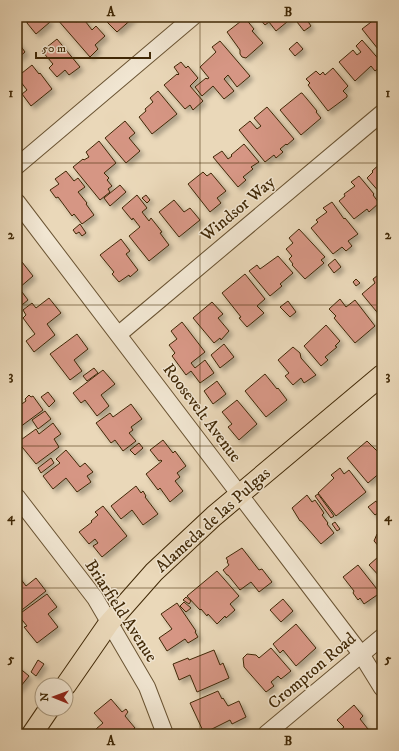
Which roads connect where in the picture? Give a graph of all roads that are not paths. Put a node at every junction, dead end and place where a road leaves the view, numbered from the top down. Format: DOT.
graph roads {
  1 [pos="193,17"];
  2 [pos="382,113"];
  3 [pos="17,166"];
  4 [pos="17,202"];
  5 [pos="119,334"];
  6 [pos="382,375"];
  7 [pos="240,494"];
  8 [pos="17,496"];
  9 [pos="109,623"];
  10 [pos="382,637"];
  11 [pos="361,654"];
  12 [pos="72,677"];
  13 [pos="382,688"];
  14 [pos="44,717"];
  15 [pos="32,734"];
  16 [pos="165,734"];
  17 [pos="266,734"];
  1 -- 3 [label="street"];
  2 -- 5 [label="street, Windsor Way"];
  4 -- 5 [label="street, Roosevelt Avenue"];
  5 -- 7 [label="street, Roosevelt Avenue"];
  6 -- 7 [label="main road, Alameda de las Pulgas"];
  7 -- 9 [label="main road, Alameda de las Pulgas"];
  7 -- 11 [label="street, Roosevelt Avenue"];
  8 -- 9 [label="street, Briarfield Avenue"];
  9 -- 12 [label="main road, Alameda de las Pulgas"];
  9 -- 16 [label="street, Briarfield Avenue"];
  10 -- 11 [label="street, Crompton Road"];
  11 -- 13 [label="street, Roosevelt Avenue"];
  11 -- 17 [label="street, Crompton Road"];
  14 -- 15 [label="main road"];
}
